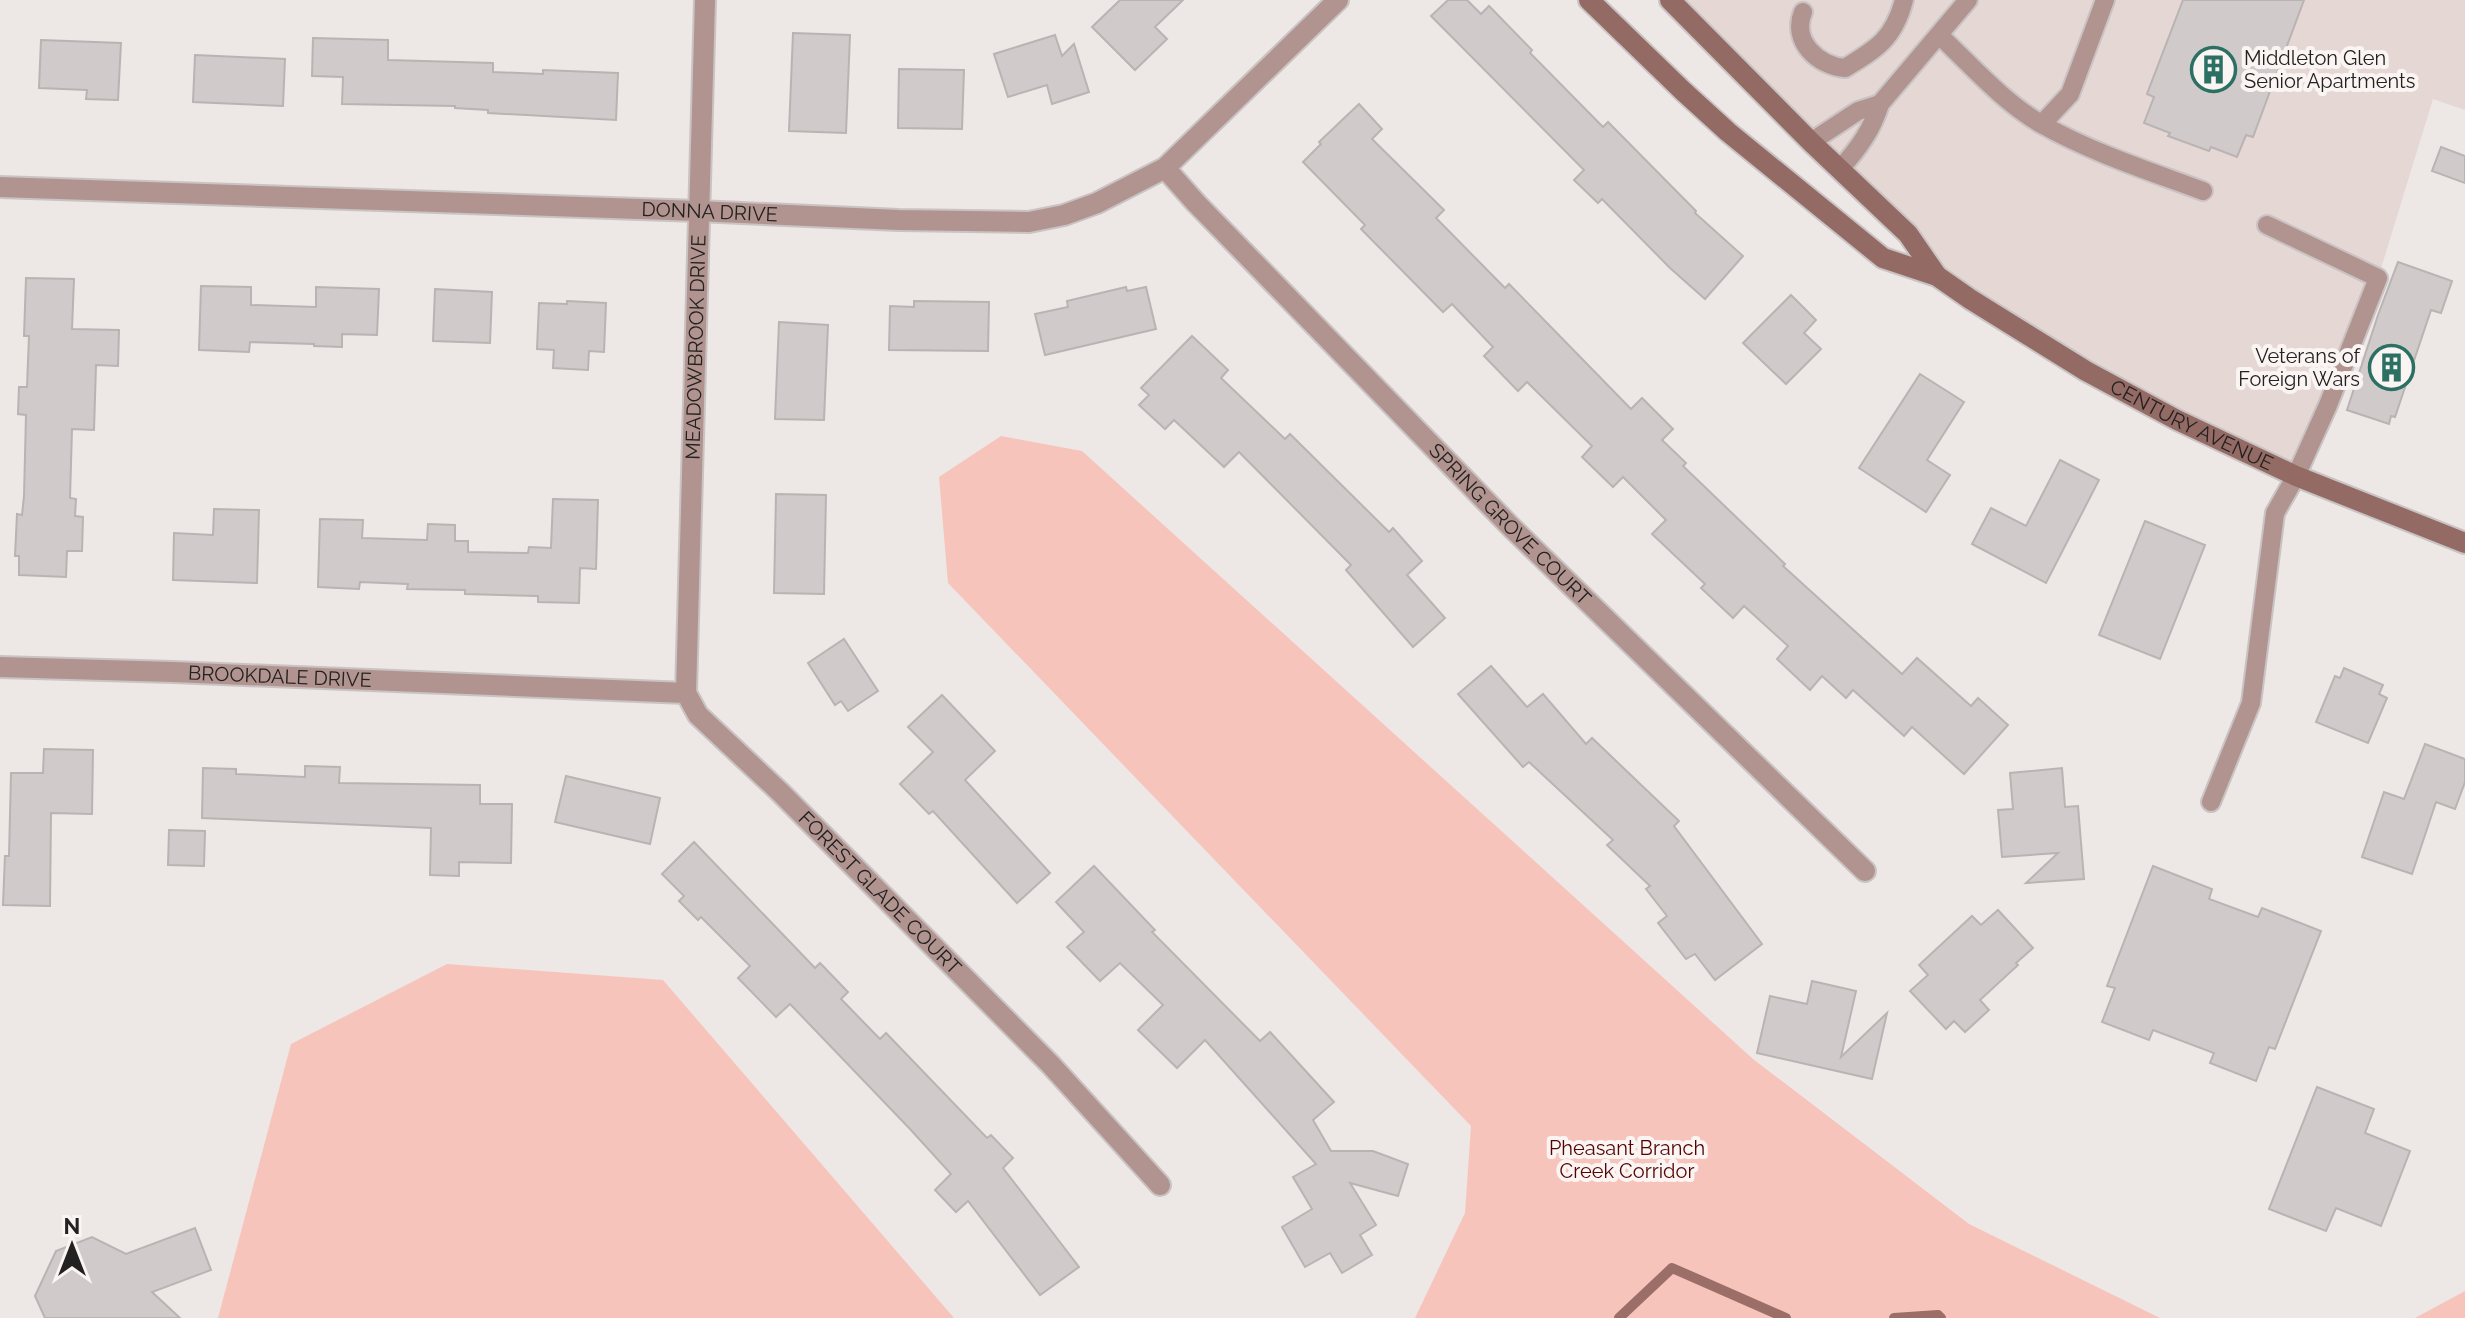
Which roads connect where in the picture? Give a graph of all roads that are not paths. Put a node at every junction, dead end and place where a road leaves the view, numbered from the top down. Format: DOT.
graph roads {
  1 [pos="705,0"];
  2 [pos="1338,0"];
  3 [pos="1589,0"];
  4 [pos="1670,0"];
  5 [pos="1904,0"];
  6 [pos="1968,0"];
  7 [pos="2105,0"];
  8 [pos="1803,12"];
  9 [pos="1940,36"];
  10 [pos="1880,104"];
  11 [pos="2042,124"];
  12 [pos="1811,142"];
  13 [pos="1165,168"];
  14 [pos="1840,169"];
  15 [pos="0,187"];
  16 [pos="2203,191"];
  17 [pos="698,211"];
  18 [pos="2267,225"];
  19 [pos="1937,276"];
  20 [pos="2296,476"];
  21 [pos="2465,543"];
  22 [pos="0,667"];
  23 [pos="686,693"];
  24 [pos="2211,802"];
  25 [pos="1865,871"];
  26 [pos="1160,1185"];
  1 -- 17 [label="street, MEADOWBROOK DRIVE"];
  2 -- 13 [label="street, DONNA DRIVE"];
  3 -- 19 [label="main road, CENTURY AVENUE"];
  4 -- 12 [label="main road, CENTURY AVENUE"];
  5 -- 8 [label="lane"];
  6 -- 9 [label="lane"];
  7 -- 11 [label="lane"];
  9 -- 10 [label="lane"];
  9 -- 11 [label="lane"];
  10 -- 12 [label="lane"];
  10 -- 14 [label="lane"];
  11 -- 16 [label="lane"];
  12 -- 14 [label="main road, CENTURY AVENUE"];
  13 -- 17 [label="street, DONNA DRIVE"];
  13 -- 25 [label="street, SPRING GROVE COURT"];
  14 -- 19 [label="main road, CENTURY AVENUE"];
  15 -- 17 [label="street, DONNA DRIVE"];
  17 -- 23 [label="street, MEADOWBROOK DRIVE"];
  18 -- 20 [label="lane"];
  19 -- 20 [label="main road, CENTURY AVENUE"];
  20 -- 21 [label="main road, CENTURY AVENUE"];
  20 -- 24 [label="lane"];
  22 -- 23 [label="street, BROOKDALE DRIVE"];
  23 -- 26 [label="street, FOREST GLADE COURT"];
}
